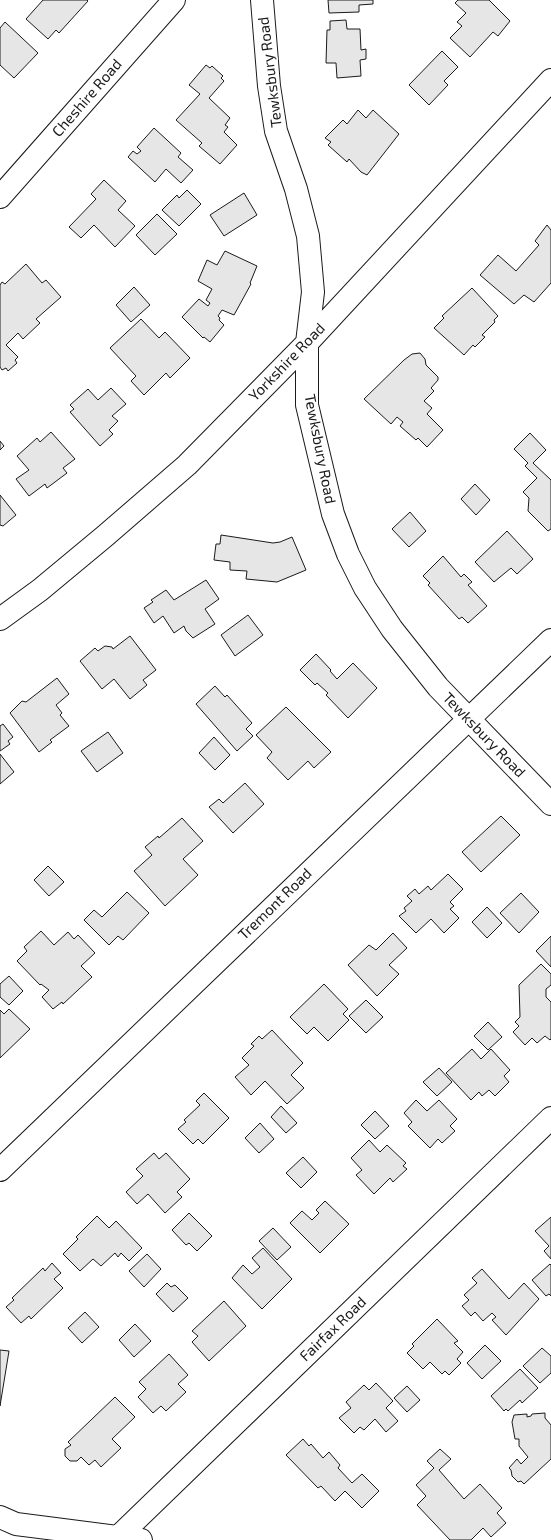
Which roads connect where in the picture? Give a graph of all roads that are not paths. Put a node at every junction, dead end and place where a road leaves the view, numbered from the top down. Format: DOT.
graph roads {
  1 [pos="174,0"];
  2 [pos="262,0"];
  3 [pos="551,80"];
  4 [pos="0,197"];
  5 [pos="306,342"];
  6 [pos="0,619"];
  7 [pos="551,640"];
  8 [pos="468,718"];
  9 [pos="551,804"];
  10 [pos="551,1118"];
  11 [pos="0,1170"];
  12 [pos="0,1517"];
  13 [pos="117,1539"];
  14 [pos="141,1540"];
  1 -- 4 [label="street, Cheshire Road"];
  2 -- 5 [label="street, Tewksbury Road"];
  3 -- 5 [label="street, Yorkshire Road"];
  5 -- 6 [label="street, Yorkshire Road"];
  5 -- 8 [label="street, Tewksbury Road"];
  7 -- 8 [label="street, Tremont Road"];
  8 -- 9 [label="street, Tewksbury Road"];
  8 -- 11 [label="street, Tremont Road"];
  10 -- 13 [label="street, Fairfax Road"];
  12 -- 13 [label="street"];
  13 -- 14 [label="street"];
}
